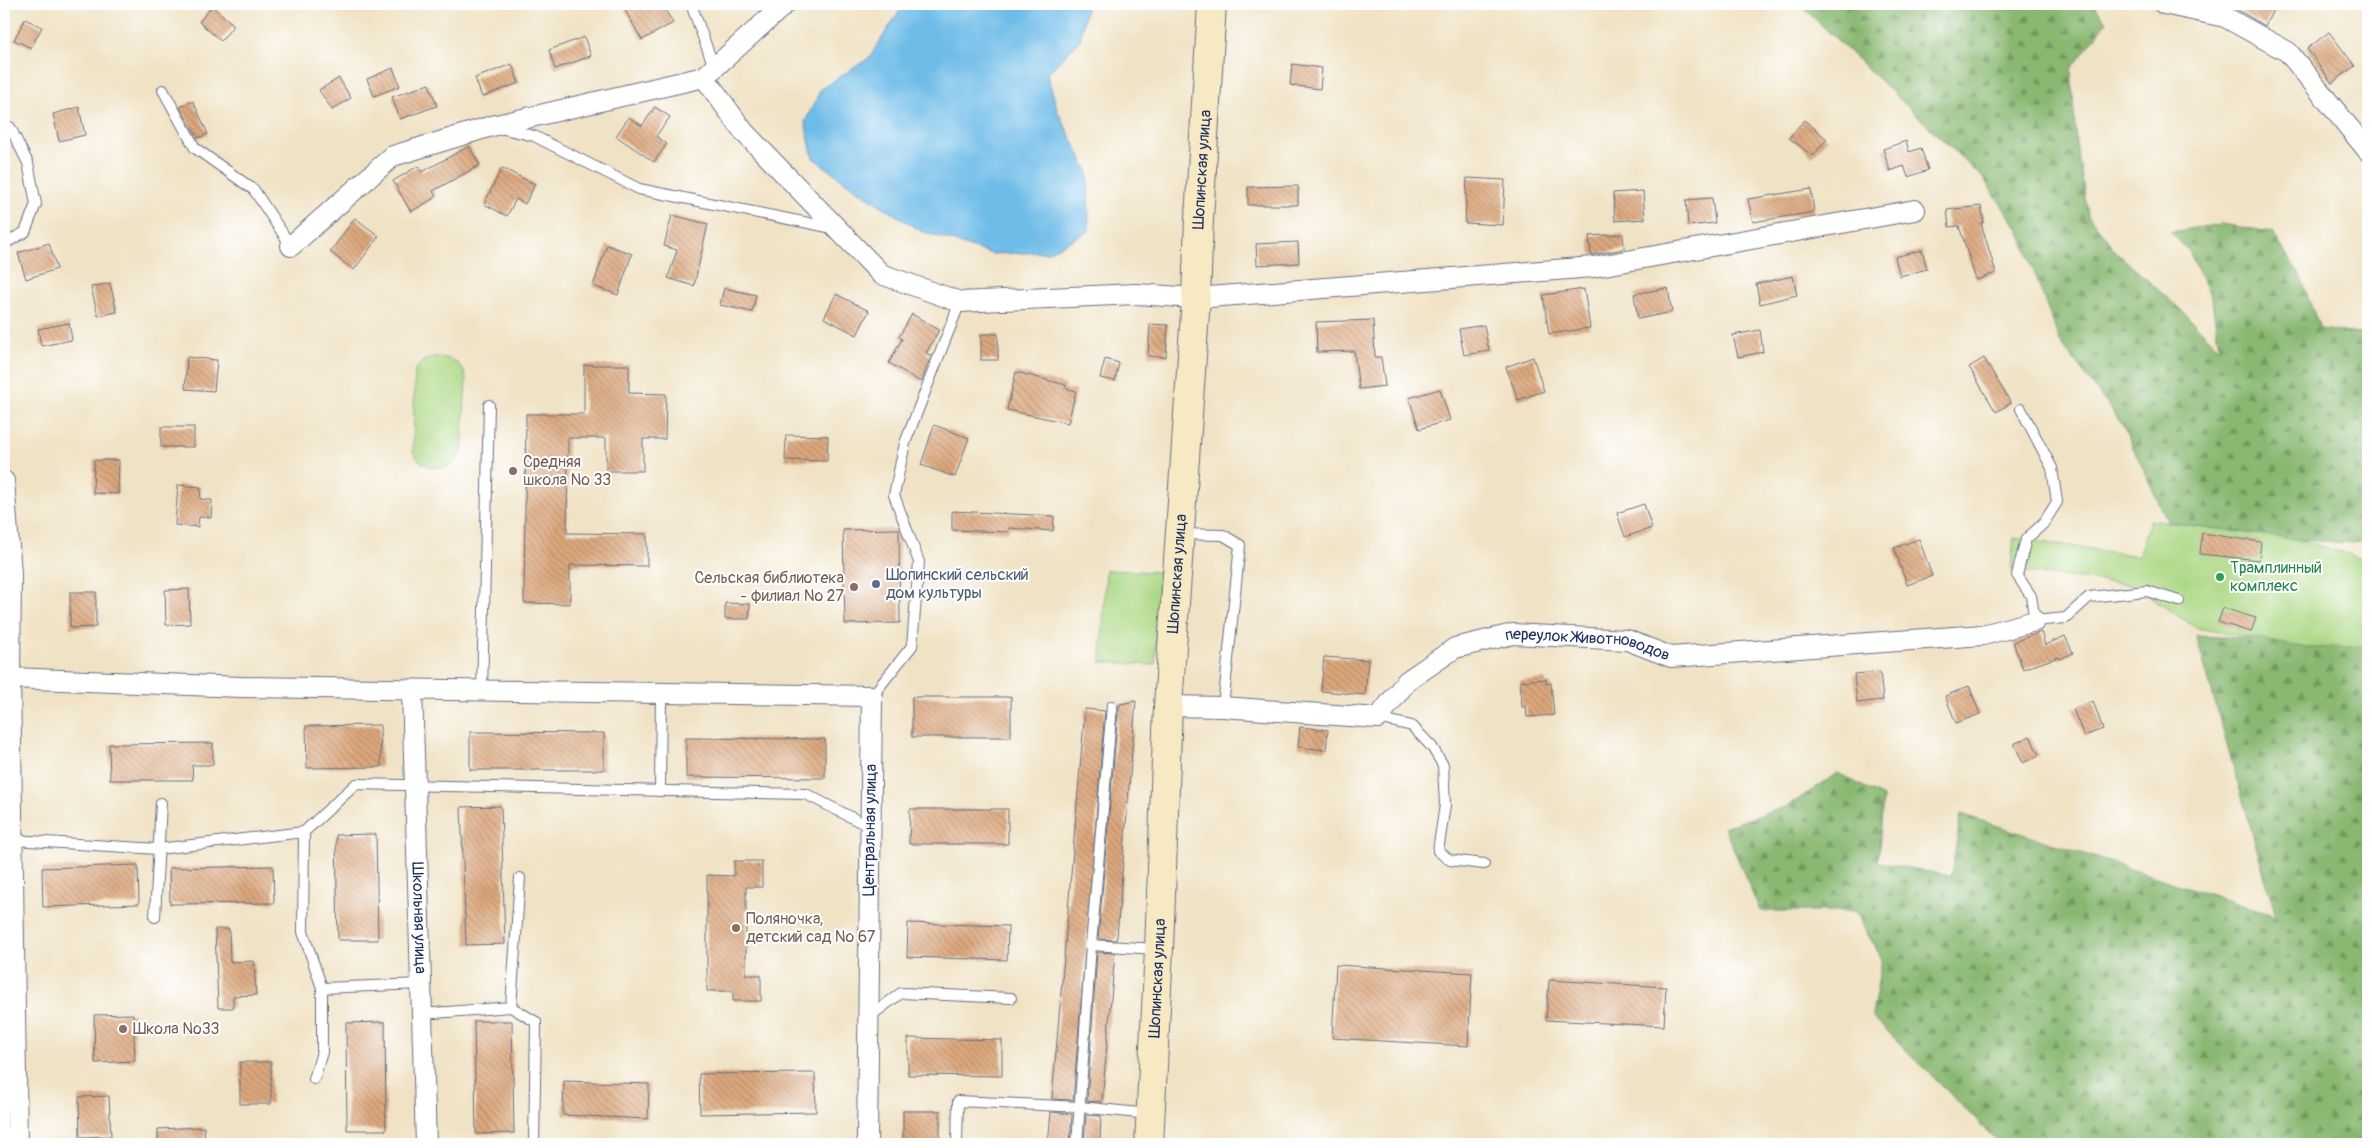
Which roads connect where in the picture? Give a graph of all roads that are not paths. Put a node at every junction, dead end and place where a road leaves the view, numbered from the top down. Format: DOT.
graph roads {
  1 [pos="691,4"];
  2 [pos="786,4"];
  3 [pos="1212,4"];
  4 [pos="2164,4"];
  5 [pos="709,72"];
  6 [pos="164,90"];
  7 [pos="492,126"];
  8 [pos="10,127"];
  9 [pos="2368,151"];
  10 [pos="1915,210"];
  11 [pos="838,229"];
  12 [pos="4,244"];
  13 [pos="291,246"];
  14 [pos="1196,298"];
  15 [pos="960,302"];
  16 [pos="489,405"];
  17 [pos="2021,409"];
  18 [pos="4,481"];
  19 [pos="1179,534"];
  20 [pos="2179,601"];
  21 [pos="2035,621"];
  22 [pos="10,678"];
  23 [pos="412,690"];
  24 [pos="482,691"];
  25 [pos="661,694"];
  26 [pos="872,696"];
  27 [pos="1112,706"];
  28 [pos="1168,706"];
  29 [pos="1223,707"];
  30 [pos="7,717"];
  31 [pos="1378,718"];
  32 [pos="415,784"];
  33 [pos="660,790"];
  34 [pos="162,803"];
  35 [pos="870,827"];
  36 [pos="304,832"];
  37 [pos="13,840"];
  38 [pos="158,849"];
  39 [pos="1484,864"];
  40 [pos="520,878"];
  41 [pos="156,917"];
  42 [pos="1090,945"];
  43 [pos="1159,949"];
  44 [pos="420,984"];
  45 [pos="322,988"];
  46 [pos="1011,998"];
  47 [pos="511,1007"];
  48 [pos="422,1014"];
  49 [pos="868,1018"];
  50 [pos="314,1079"];
  51 [pos="1080,1107"];
  52 [pos="1150,1114"];
  53 [pos="17,1144"];
  54 [pos="426,1144"];
  55 [pos="534,1144"];
  56 [pos="867,1144"];
  57 [pos="957,1144"];
  58 [pos="1078,1144"];
  59 [pos="1149,1144"];
  1 -- 5 [label="lane"];
  2 -- 5 [label="street"];
  3 -- 14 [label="street, Шопинская улица"];
  4 -- 9 [label="street"];
  5 -- 7 [label="street"];
  5 -- 11 [label="street"];
  6 -- 13 [label="lane"];
  7 -- 11 [label="lane"];
  7 -- 13 [label="street"];
  8 -- 12 [label="lane"];
  10 -- 14 [label="street"];
  11 -- 15 [label="street"];
  14 -- 15 [label="street"];
  14 -- 19 [label="street, Шопинская улица"];
  15 -- 26 [label="lane"];
  16 -- 24 [label="lane"];
  17 -- 21 [label="lane"];
  18 -- 22 [label="street"];
  19 -- 28 [label="street, Шопинская улица"];
  19 -- 29 [label="lane"];
  20 -- 21 [label="lane"];
  21 -- 31 [label="street, переулок Животноводов"];
  22 -- 23 [label="street"];
  22 -- 30 [label="street"];
  23 -- 24 [label="street"];
  23 -- 32 [label="street, Школьная улица"];
  24 -- 25 [label="street"];
  25 -- 26 [label="street"];
  25 -- 33 [label="lane"];
  26 -- 35 [label="street, Центральная улица"];
  27 -- 42 [label="lane"];
  28 -- 29 [label="street"];
  28 -- 43 [label="street, Шопинская улица"];
  29 -- 31 [label="street"];
  30 -- 37 [label="street"];
  31 -- 39 [label="lane"];
  32 -- 33 [label="lane"];
  32 -- 36 [label="lane"];
  32 -- 44 [label="street, Школьная улица"];
  33 -- 35 [label="lane"];
  34 -- 38 [label="lane"];
  35 -- 49 [label="street, Центральная улица"];
  36 -- 38 [label="lane"];
  36 -- 45 [label="lane"];
  37 -- 38 [label="lane"];
  37 -- 53 [label="street"];
  38 -- 41 [label="lane"];
  40 -- 47 [label="lane"];
  42 -- 43 [label="lane"];
  42 -- 51 [label="lane"];
  43 -- 52 [label="street, Шопинская улица"];
  44 -- 45 [label="lane"];
  44 -- 48 [label="street, Школьная улица"];
  45 -- 50 [label="lane"];
  46 -- 49 [label="lane"];
  47 -- 48 [label="lane"];
  47 -- 55 [label="lane"];
  48 -- 54 [label="street, Школьная улица"];
  49 -- 56 [label="street, Центральная улица"];
  51 -- 52 [label="lane"];
  51 -- 57 [label="lane"];
  51 -- 58 [label="lane"];
  52 -- 59 [label="street, Шопинская улица"];
}
